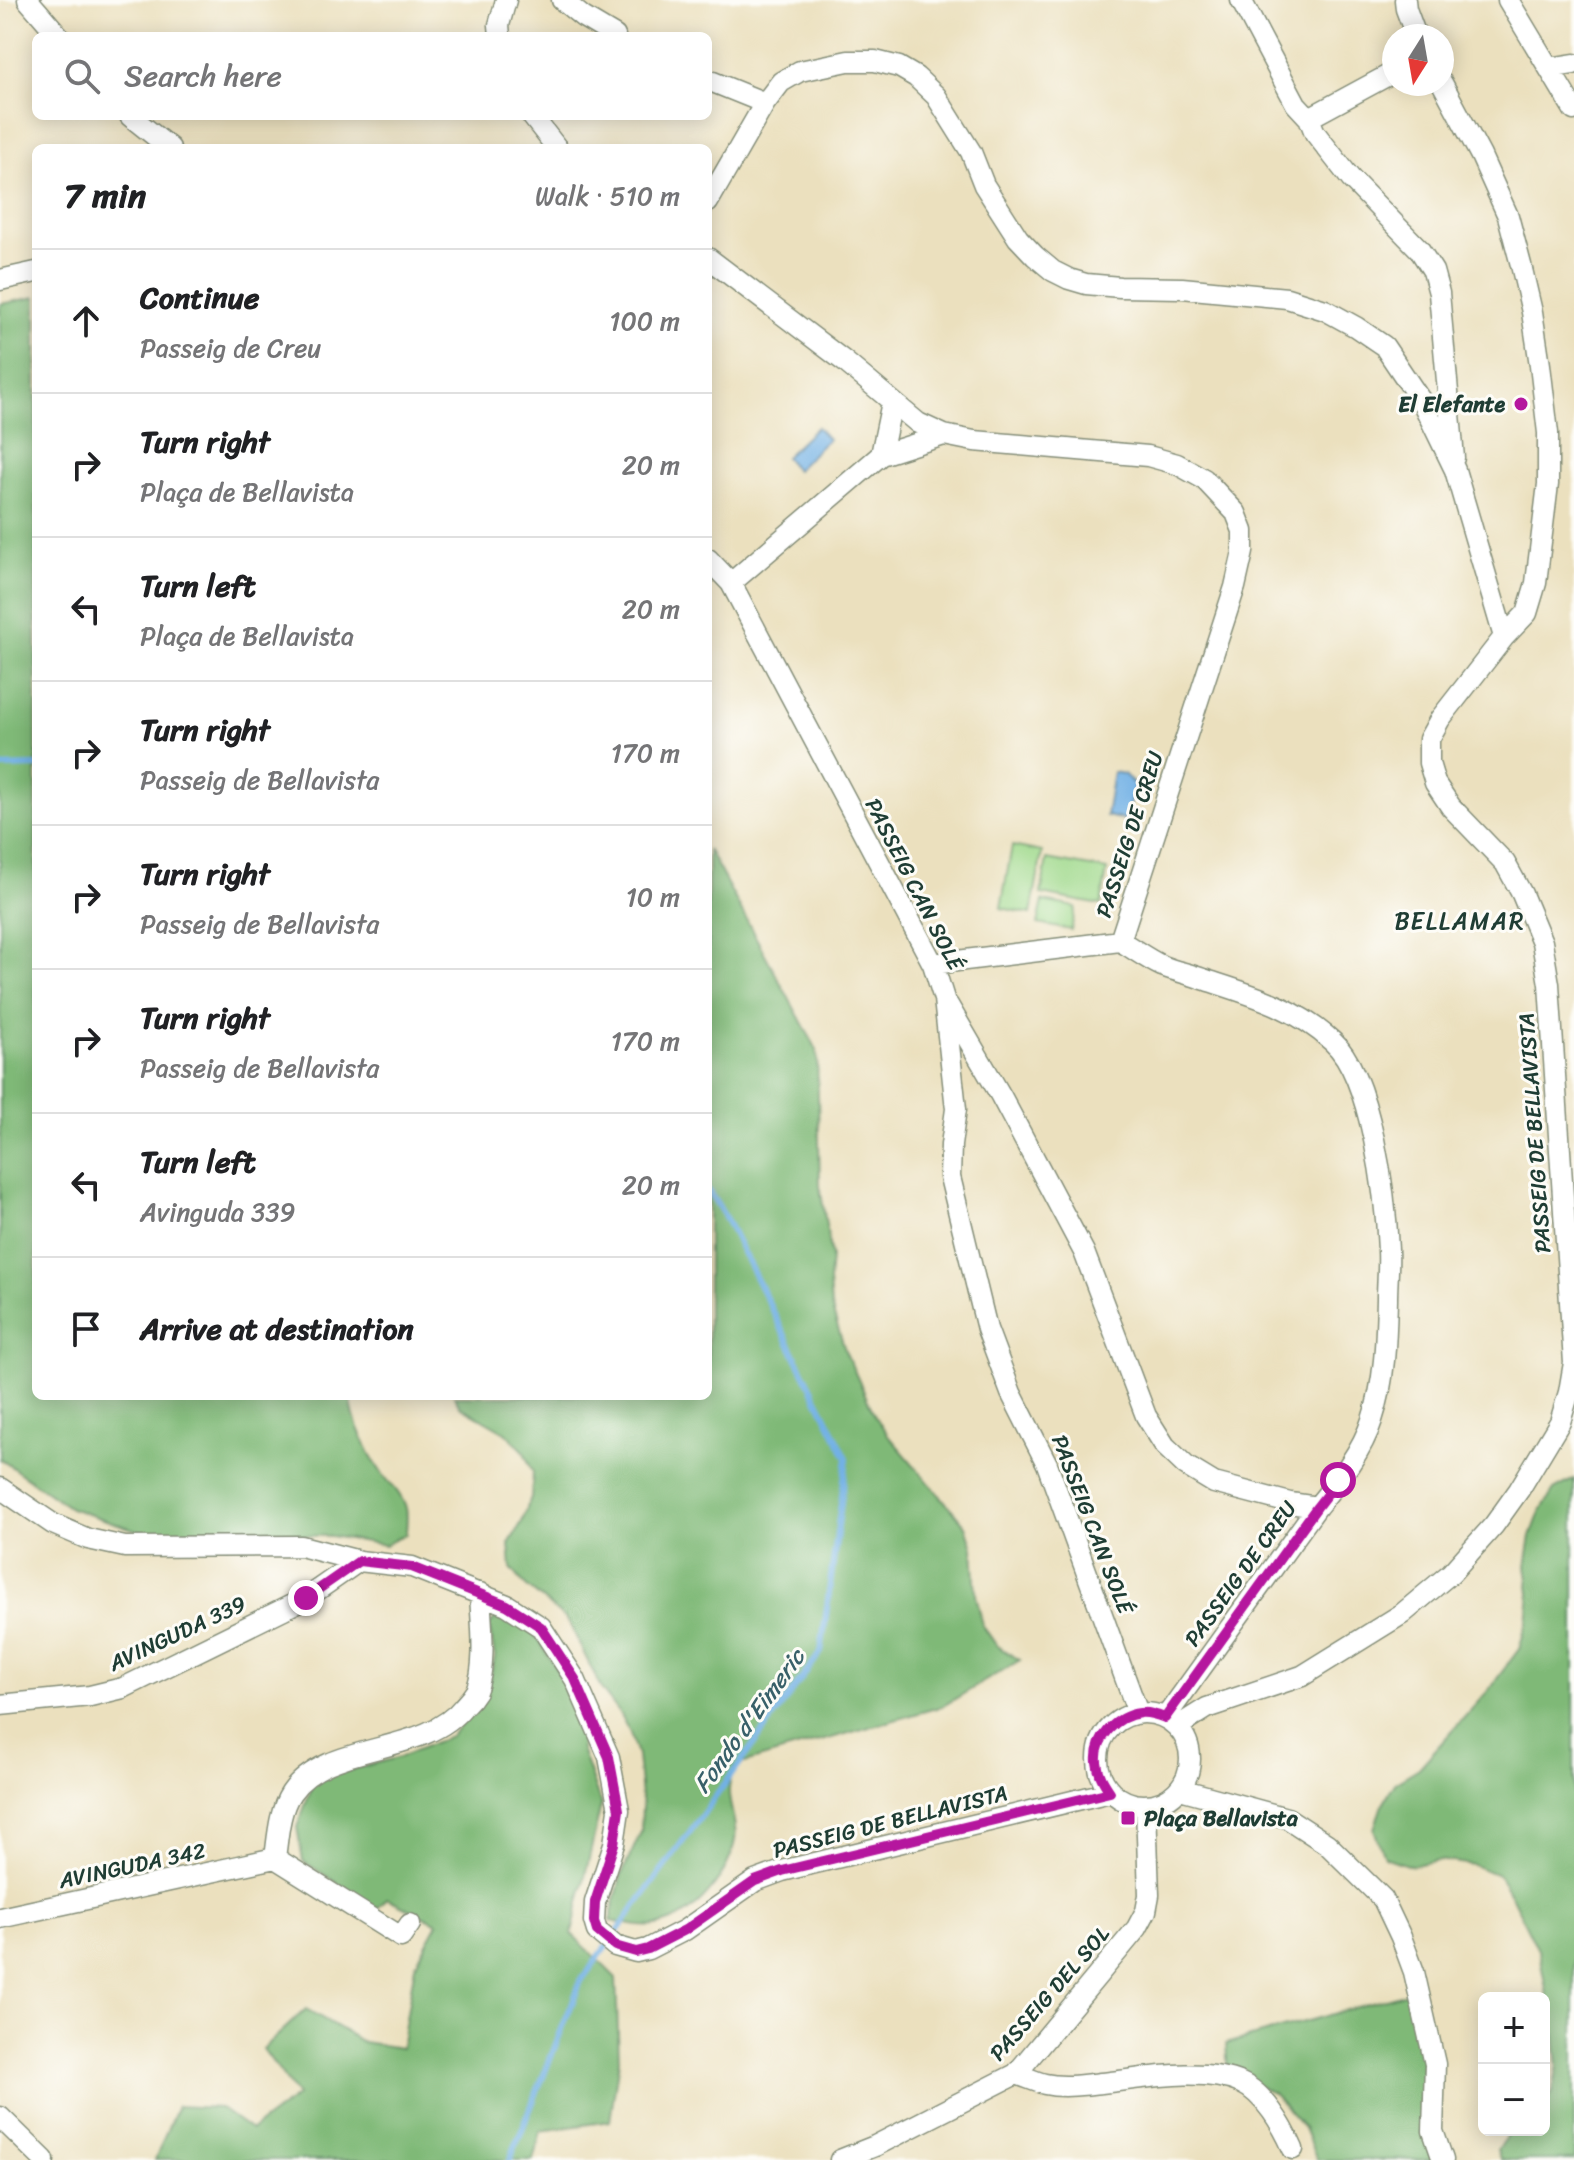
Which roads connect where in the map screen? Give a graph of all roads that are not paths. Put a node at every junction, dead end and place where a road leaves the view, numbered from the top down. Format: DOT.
graph roads {
  1 [pos="28,0"];
  2 [pos="506,0"];
  3 [pos="562,0"];
  4 [pos="1241,0"];
  5 [pos="1405,0"];
  6 [pos="1508,0"];
  7 [pos="1412,24"];
  8 [pos="56,32"];
  9 [pos="500,32"];
  10 [pos="608,32"];
  11 [pos="1574,64"];
  12 [pos="1549,68"];
  13 [pos="1382,78"];
  14 [pos="712,82"];
  15 [pos="1449,96"];
  16 [pos="765,103"];
  17 [pos="1574,110"];
  18 [pos="1309,118"];
  19 [pos="135,120"];
  20 [pos="535,120"];
  21 [pos="165,144"];
  22 [pos="554,144"];
  23 [pos="712,195"];
  24 [pos="712,261"];
  25 [pos="32,273"];
  26 [pos="0,280"];
  27 [pos="892,402"];
  28 [pos="944,435"];
  29 [pos="881,455"];
  30 [pos="1455,470"];
  31 [pos="712,563"];
  32 [pos="731,583"];
  33 [pos="1504,637"];
  34 [pos="1120,941"];
  35 [pos="933,964"];
  36 [pos="944,999"];
  37 [pos="0,1488"];
  38 [pos="1317,1507"];
  39 [pos="359,1561"];
  40 [pos="480,1593"];
  41 [pos="0,1705"];
  42 [pos="1138,1713"];
  43 [pos="1171,1722"];
  44 [pos="1180,1789"];
  45 [pos="1110,1792"];
  46 [pos="1146,1806"];
  47 [pos="275,1858"];
  48 [pos="0,1918"];
  49 [pos="410,1924"];
  50 [pos="1016,2074"];
  51 [pos="0,2117"];
  52 [pos="1293,2149"];
  53 [pos="44,2160"];
  54 [pos="840,2160"];
  55 [pos="1443,2160"];
  1 -- 8 [label="street"];
  2 -- 9 [label="street"];
  3 -- 10 [label="street"];
  4 -- 18 [label="street"];
  5 -- 7 [label="street"];
  6 -- 12 [label="street"];
  11 -- 12 [label="street"];
  12 -- 17 [label="street"];
  13 -- 18 [label="street"];
  14 -- 16 [label="street"];
  15 -- 33 [label="street, PASSEIG DE BELLAVISTA"];
  16 -- 23 [label="street"];
  16 -- 30 [label="street"];
  18 -- 30 [label="street"];
  19 -- 21 [label="street"];
  20 -- 22 [label="street"];
  24 -- 27 [label="street, PASSEIG DE CREU"];
  25 -- 26 [label="street"];
  27 -- 28 [label="street, PASSEIG DE CREU"];
  27 -- 29 [label="street"];
  28 -- 29 [label="street"];
  28 -- 34 [label="street, PASSEIG DE CREU"];
  29 -- 32 [label="street"];
  30 -- 33 [label="street"];
  31 -- 32 [label="street, PASSEIG CAN SOLÉ"];
  32 -- 35 [label="street, PASSEIG CAN SOLÉ"];
  33 -- 43 [label="street, PASSEIG DE BELLAVISTA"];
  34 -- 35 [label="street"];
  34 -- 38 [label="street, PASSEIG DE CREU"];
  35 -- 36 [label="street, PASSEIG CAN SOLÉ"];
  36 -- 38 [label="street"];
  36 -- 42 [label="street, PASSEIG CAN SOLÉ"];
  37 -- 39 [label="street, PASSEIG DE BELLAVISTA"];
  38 -- 43 [label="street, PASSEIG DE CREU"];
  39 -- 40 [label="street, PASSEIG DE BELLAVISTA"];
  39 -- 41 [label="street, AVINGUDA 339"];
  40 -- 45 [label="street, PASSEIG DE BELLAVISTA"];
  40 -- 47 [label="street"];
  42 -- 43 [label="street"];
  42 -- 45 [label="street"];
  43 -- 44 [label="street"];
  44 -- 46 [label="street"];
  44 -- 55 [label="street"];
  45 -- 46 [label="street"];
  46 -- 50 [label="street, PASSEIG DEL SOL"];
  47 -- 48 [label="street, AVINGUDA 342"];
  47 -- 49 [label="street"];
  50 -- 52 [label="street"];
  50 -- 54 [label="street, PASSEIG DEL SOL"];
  51 -- 53 [label="street"];
}
